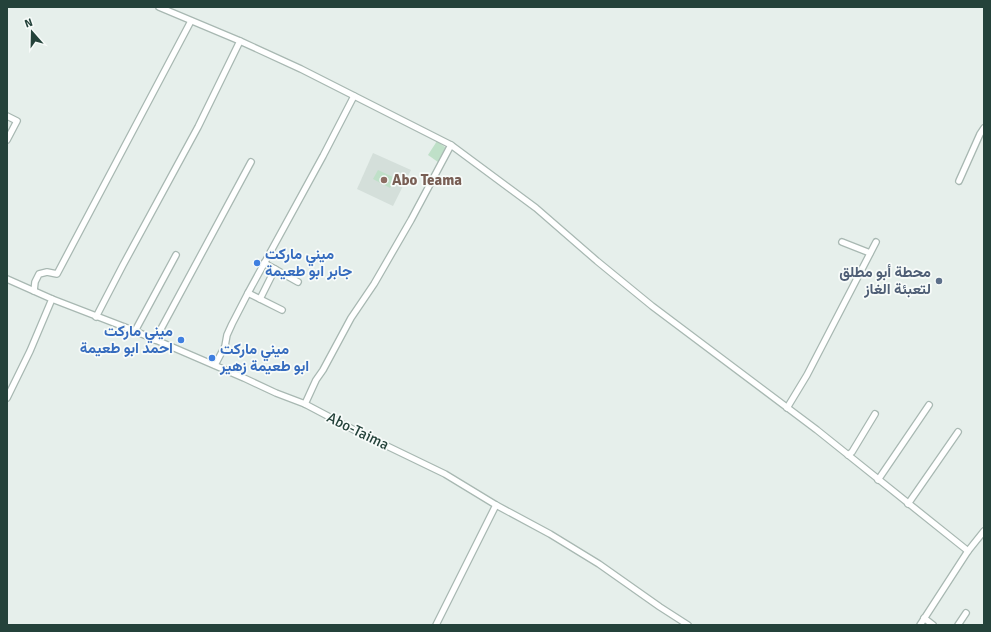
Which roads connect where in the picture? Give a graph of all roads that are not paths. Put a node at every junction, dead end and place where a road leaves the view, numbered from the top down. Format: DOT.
graph roads {
  1 [pos="159,7"];
  2 [pos="191,21"];
  3 [pos="240,41"];
  4 [pos="354,96"];
  5 [pos="7,116"];
  6 [pos="984,128"];
  7 [pos="7,140"];
  8 [pos="451,145"];
  9 [pos="251,162"];
  10 [pos="959,181"];
  11 [pos="842,242"];
  12 [pos="876,242"];
  13 [pos="870,254"];
  14 [pos="176,255"];
  15 [pos="264,263"];
  16 [pos="275,269"];
  17 [pos="7,279"];
  18 [pos="298,282"];
  19 [pos="34,291"];
  20 [pos="248,293"];
  21 [pos="52,299"];
  22 [pos="260,299"];
  23 [pos="282,310"];
  24 [pos="96,317"];
  25 [pos="135,331"];
  26 [pos="155,340"];
  27 [pos="215,365"];
  28 [pos="7,398"];
  29 [pos="305,404"];
  30 [pos="929,405"];
  31 [pos="787,408"];
  32 [pos="875,414"];
  33 [pos="958,432"];
  34 [pos="848,455"];
  35 [pos="878,480"];
  36 [pos="908,504"];
  37 [pos="496,505"];
  38 [pos="984,531"];
  39 [pos="968,552"];
  40 [pos="966,613"];
  41 [pos="924,618"];
  42 [pos="436,625"];
  43 [pos="688,625"];
  44 [pos="920,625"];
  45 [pos="933,625"];
  46 [pos="958,625"];
  1 -- 2 [label="street"];
  2 -- 3 [label="street"];
  2 -- 19 [label="street"];
  3 -- 4 [label="street"];
  3 -- 24 [label="street"];
  4 -- 8 [label="street"];
  4 -- 15 [label="street"];
  5 -- 7 [label="street"];
  6 -- 10 [label="street"];
  8 -- 29 [label="street"];
  8 -- 31 [label="street"];
  9 -- 26 [label="street"];
  11 -- 13 [label="street"];
  12 -- 13 [label="street"];
  13 -- 31 [label="street"];
  14 -- 25 [label="street"];
  15 -- 16 [label="street"];
  15 -- 20 [label="street"];
  16 -- 18 [label="street"];
  16 -- 22 [label="street"];
  17 -- 19 [label="street, Abo-Taima"];
  19 -- 21 [label="street, Abo-Taima"];
  20 -- 22 [label="street"];
  20 -- 27 [label="street"];
  21 -- 24 [label="street, Abo-Taima"];
  21 -- 28 [label="street"];
  22 -- 23 [label="street"];
  24 -- 25 [label="street, Abo-Taima"];
  25 -- 26 [label="street, Abo-Taima"];
  26 -- 27 [label="street, Abo-Taima"];
  27 -- 29 [label="street, Abo-Taima"];
  29 -- 37 [label="street, Abo-Taima"];
  30 -- 35 [label="street"];
  31 -- 34 [label="street"];
  32 -- 34 [label="street"];
  33 -- 36 [label="street"];
  34 -- 35 [label="street"];
  35 -- 36 [label="street"];
  36 -- 39 [label="street"];
  37 -- 42 [label="street"];
  37 -- 43 [label="street, Abo-Taima"];
  38 -- 39 [label="street"];
  39 -- 41 [label="street"];
  40 -- 46 [label="street"];
  41 -- 44 [label="street"];
  41 -- 45 [label="street"];
}
